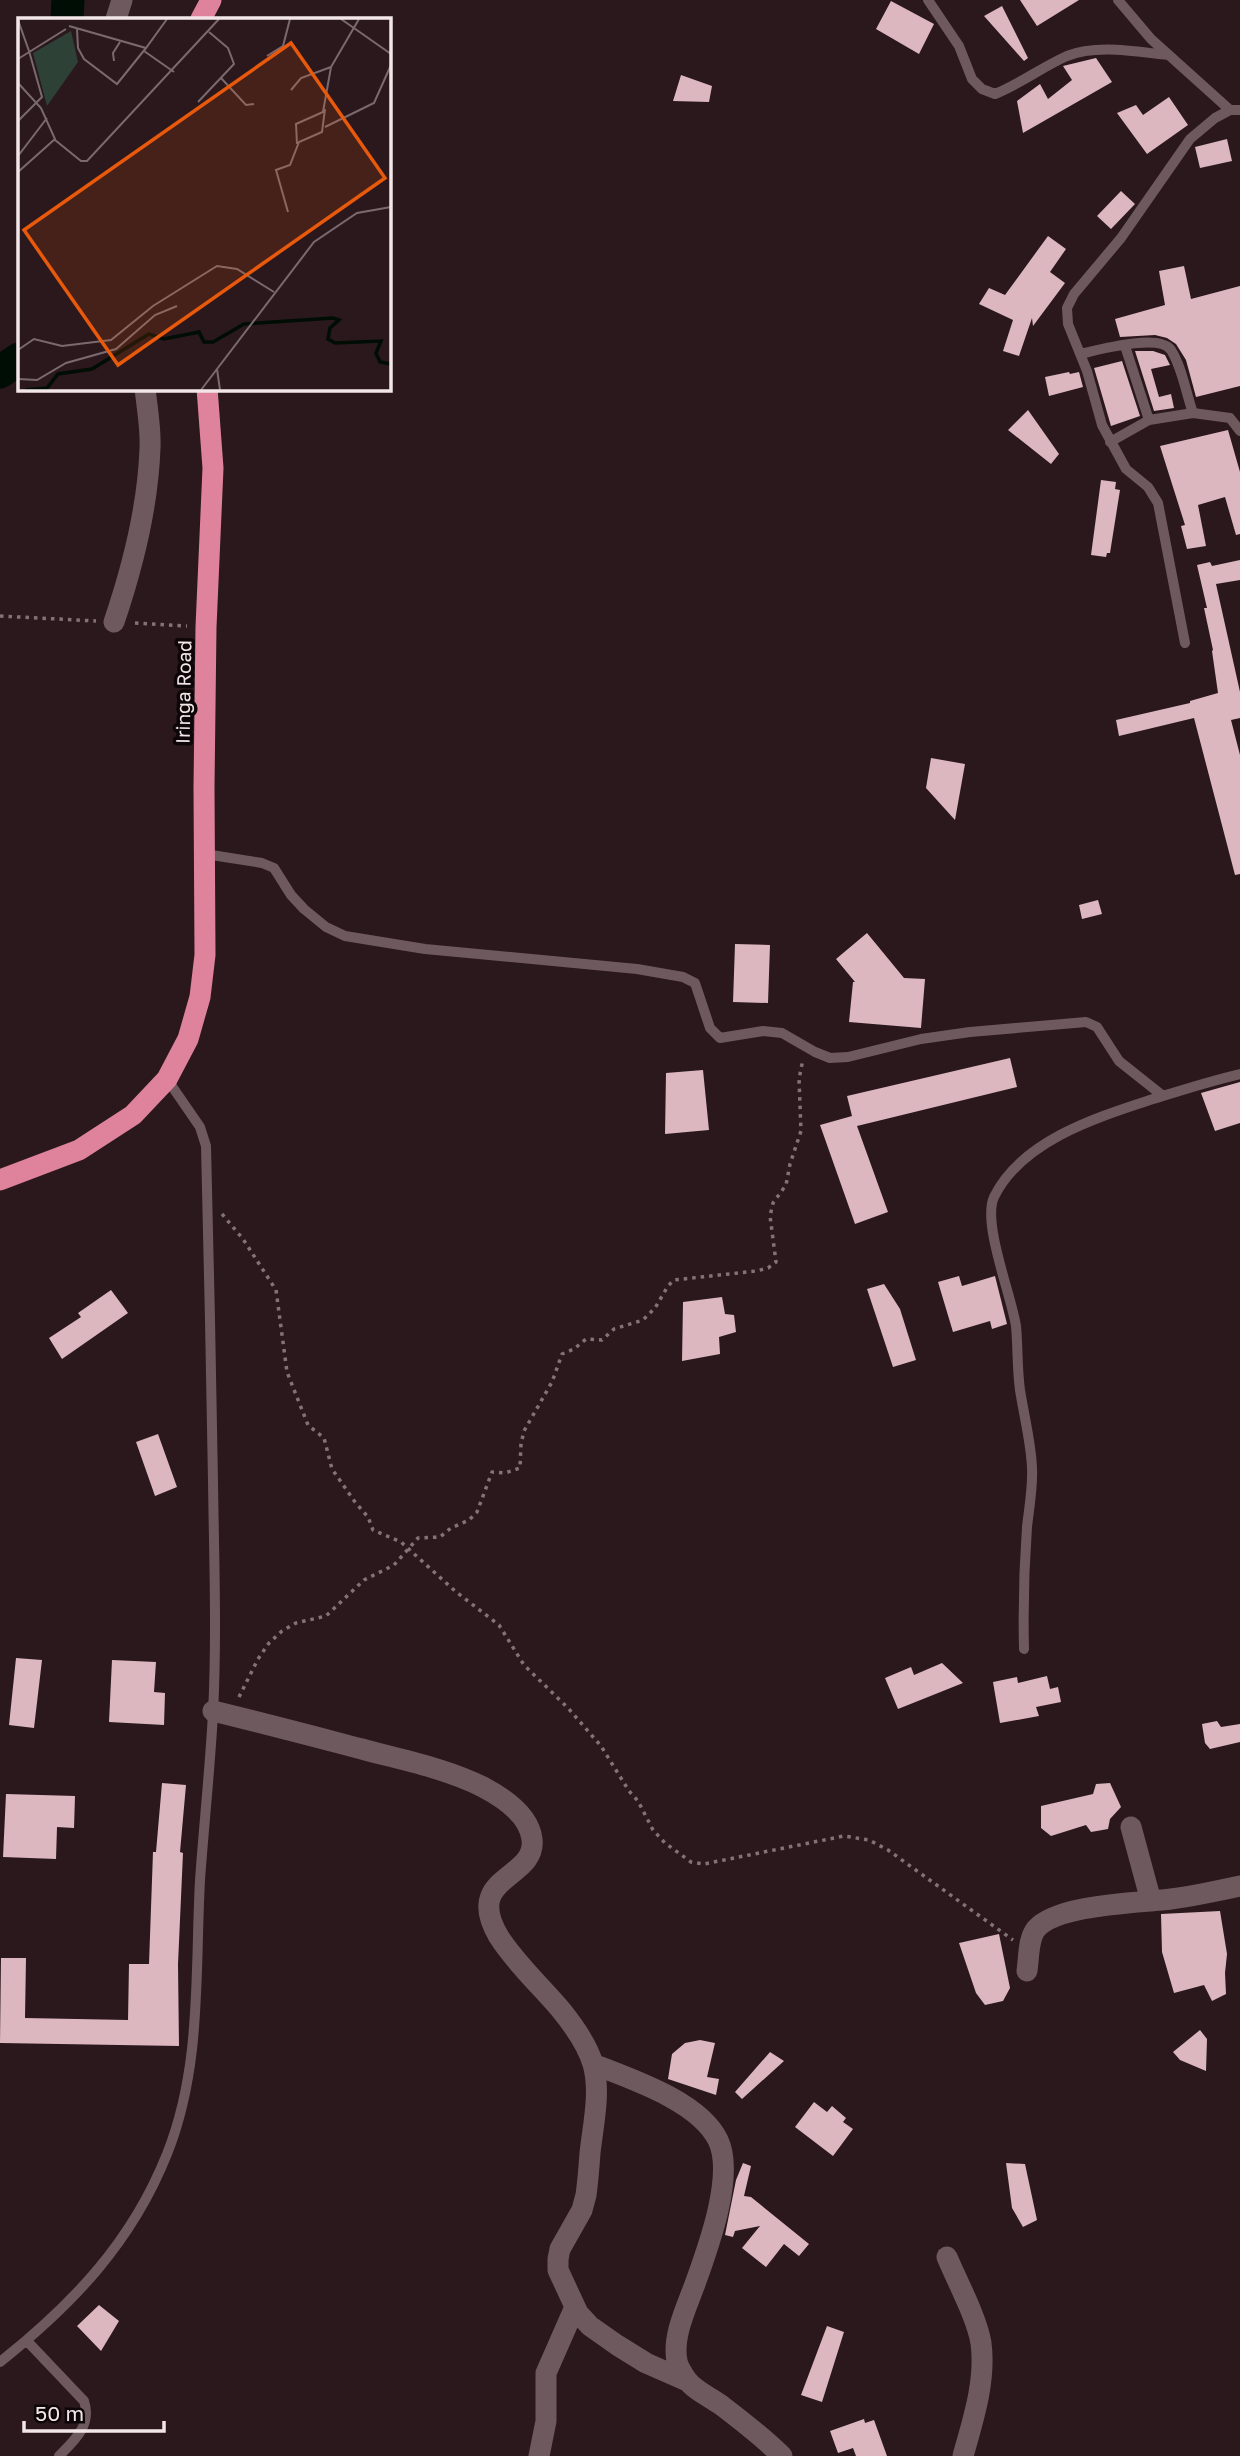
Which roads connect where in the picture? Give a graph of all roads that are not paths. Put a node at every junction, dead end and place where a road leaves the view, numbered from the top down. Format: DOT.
graph roads {
  1 [pos="122,0"];
  2 [pos="211,0"];
  3 [pos="928,0"];
  4 [pos="1118,0"];
  5 [pos="117,18"];
  6 [pos="202,18"];
  7 [pos="1168,55"];
  8 [pos="1235,110"];
  9 [pos="1125,346"];
  10 [pos="1080,354"];
  11 [pos="145,390"];
  12 [pos="207,390"];
  13 [pos="1193,413"];
  14 [pos="1149,420"];
  15 [pos="1240,431"];
  16 [pos="1110,442"];
  17 [pos="114,622"];
  18 [pos="1185,643"];
  19 [pos="205,854"];
  20 [pos="1240,1074"];
  21 [pos="167,1079"];
  22 [pos="1163,1096"];
  23 [pos="0,1180"];
  24 [pos="1024,1649"];
  25 [pos="221,1713"];
  26 [pos="1131,1827"];
  27 [pos="1240,1886"];
  28 [pos="1151,1901"];
  29 [pos="1028,1961"];
  30 [pos="593,2064"];
  31 [pos="947,2257"];
  32 [pos="575,2307"];
  33 [pos="27,2341"];
  34 [pos="0,2362"];
  35 [pos="687,2381"];
  36 [pos="59,2456"];
  37 [pos="539,2456"];
  38 [pos="782,2456"];
  39 [pos="963,2456"];
  1 -- 5 [label="street"];
  2 -- 6 [label="highway"];
  3 -- 7 [label="lane"];
  4 -- 7 [label="lane"];
  7 -- 8 [label="lane"];
  8 -- 10 [label="lane"];
  9 -- 10 [label="lane"];
  9 -- 13 [label="lane"];
  9 -- 14 [label="lane"];
  10 -- 16 [label="lane"];
  11 -- 17 [label="street"];
  12 -- 19 [label="highway, Iringa Road"];
  13 -- 14 [label="lane"];
  13 -- 15 [label="lane"];
  14 -- 16 [label="lane"];
  16 -- 18 [label="lane"];
  19 -- 21 [label="highway, Iringa Road"];
  19 -- 22 [label="lane"];
  20 -- 22 [label="lane"];
  21 -- 23 [label="highway, Iringa Road"];
  21 -- 25 [label="lane"];
  22 -- 24 [label="lane"];
  25 -- 30 [label="street"];
  25 -- 33 [label="lane"];
  26 -- 28 [label="street"];
  27 -- 28 [label="street"];
  28 -- 29 [label="street"];
  30 -- 32 [label="street"];
  30 -- 35 [label="street"];
  31 -- 39 [label="street"];
  32 -- 35 [label="street"];
  32 -- 37 [label="street"];
  33 -- 34 [label="lane"];
  33 -- 36 [label="lane"];
  35 -- 38 [label="street"];
}
